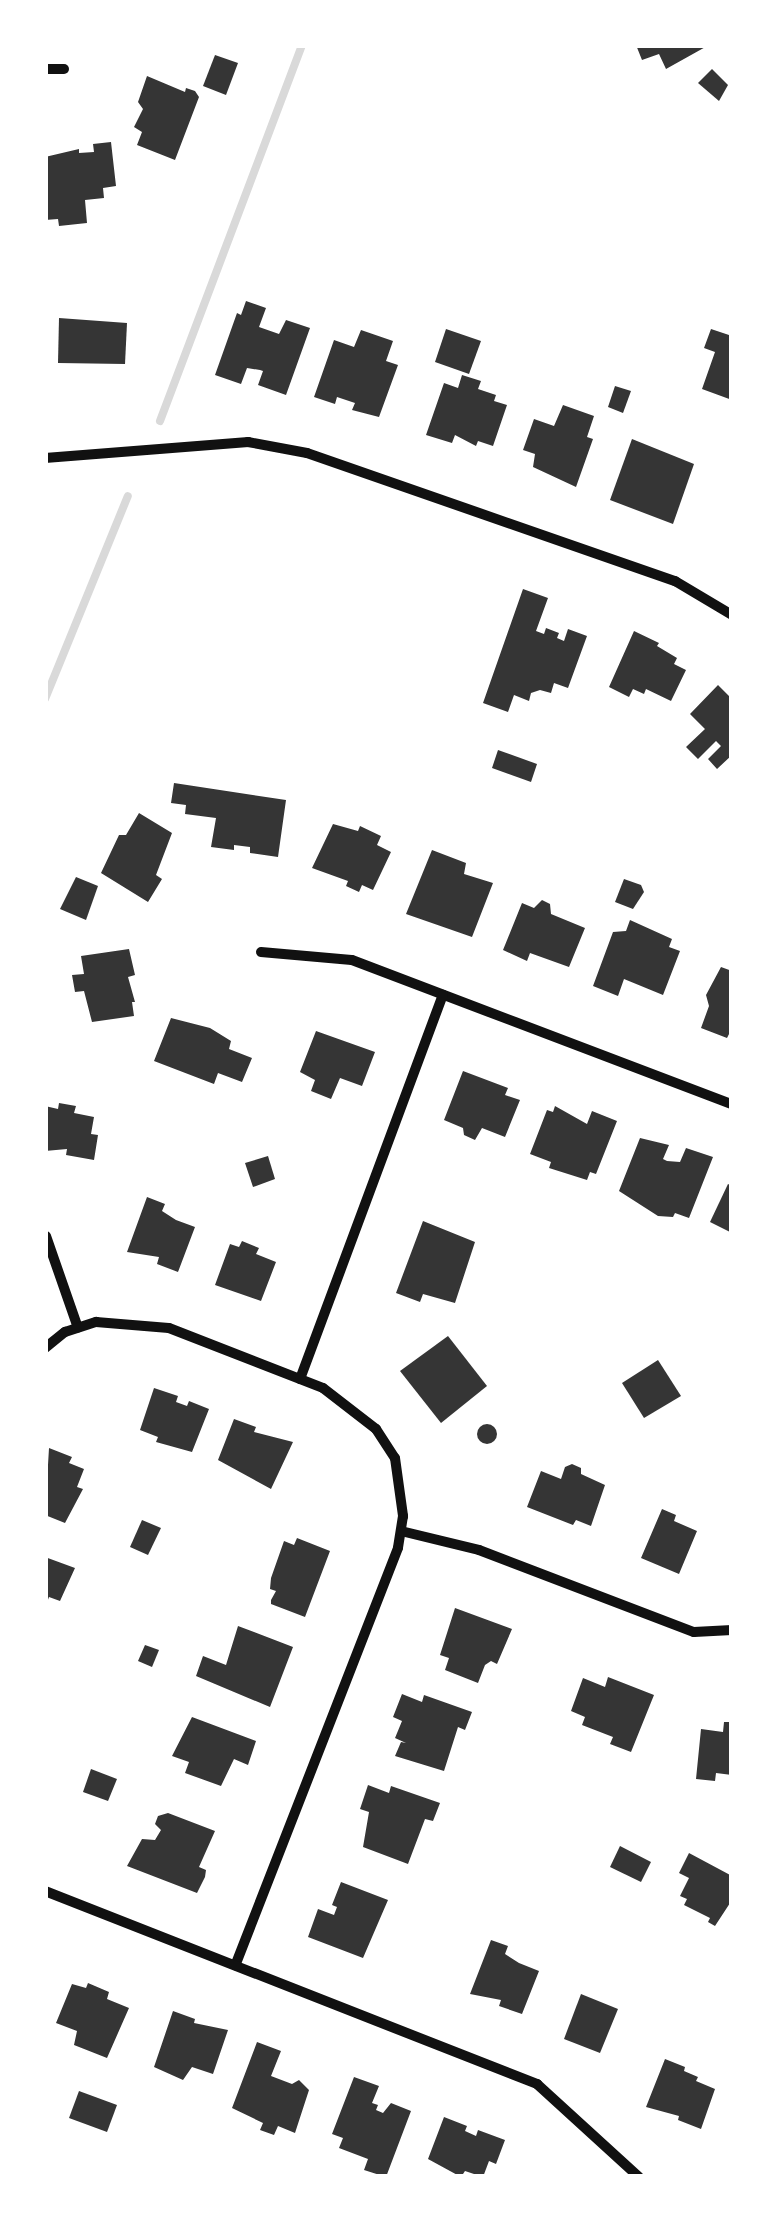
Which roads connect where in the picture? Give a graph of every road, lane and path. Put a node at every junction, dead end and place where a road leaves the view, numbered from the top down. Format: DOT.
graph roads {
  1 [pos="45,69"];
  2 [pos="64,70"];
  3 [pos="45,458"];
  4 [pos="732,615"];
  5 [pos="262,952"];
  6 [pos="443,995"];
  7 [pos="732,1104"];
  8 [pos="46,1236"];
  9 [pos="78,1328"];
  10 [pos="45,1348"];
  11 [pos="300,1379"];
  12 [pos="401,1531"];
  13 [pos="732,1630"];
  14 [pos="45,1891"];
  15 [pos="236,1966"];
  16 [pos="639,2177"];
  1 -- 2 [label="street"];
  3 -- 4 [label="street"];
  5 -- 6 [label="street"];
  6 -- 7 [label="street"];
  6 -- 11 [label="street"];
  8 -- 9 [label="street"];
  9 -- 10 [label="street"];
  9 -- 11 [label="street"];
  11 -- 12 [label="street"];
  12 -- 13 [label="street"];
  12 -- 15 [label="street"];
  14 -- 15 [label="street"];
  15 -- 16 [label="street"];
}
